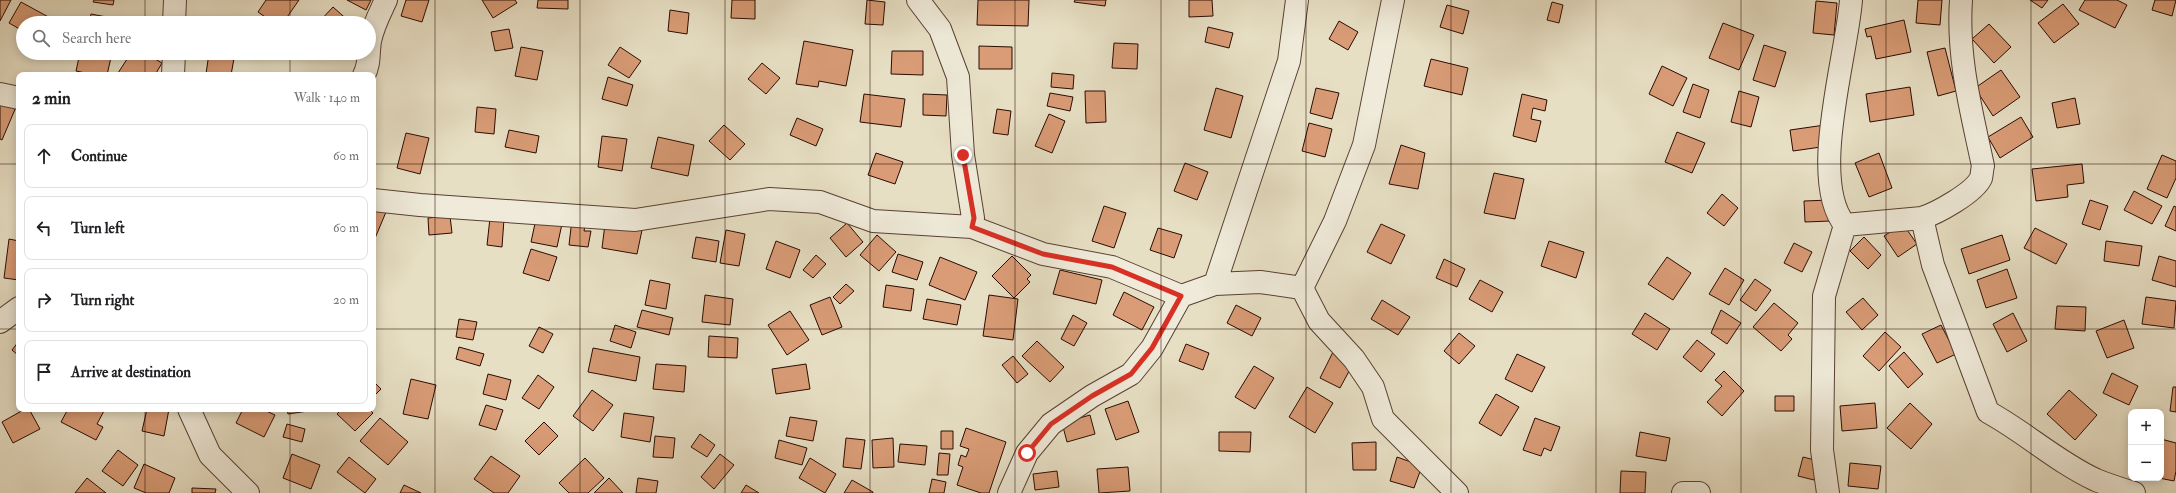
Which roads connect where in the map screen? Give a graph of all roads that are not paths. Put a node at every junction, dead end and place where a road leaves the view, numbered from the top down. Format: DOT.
graph roads {
  1 [pos="175,0"];
  2 [pos="386,0"];
  3 [pos="918,0"];
  4 [pos="1297,0"];
  5 [pos="1393,0"];
  6 [pos="1851,0"];
  7 [pos="1961,0"];
  8 [pos="174,16"];
  9 [pos="376,21"];
  10 [pos="174,60"];
  11 [pos="368,60"];
  12 [pos="173,72"];
  13 [pos="366,72"];
  14 [pos="0,94"];
  15 [pos="16,97"];
  16 [pos="376,200"];
  17 [pos="1922,218"];
  18 [pos="1845,225"];
  19 [pos="972,227"];
  20 [pos="1215,284"];
  21 [pos="1302,288"];
  22 [pos="1181,296"];
  23 [pos="16,310"];
  24 [pos="0,322"];
  25 [pos="190,412"];
  26 [pos="248,493"];
  27 [pos="1009,493"];
  28 [pos="1457,493"];
  29 [pos="1683,493"];
  30 [pos="1699,493"];
  31 [pos="1828,493"];
  32 [pos="2134,493"];
  1 -- 8 [label="street"];
  2 -- 9 [label="street"];
  3 -- 19 [label="street"];
  4 -- 20 [label="street"];
  5 -- 21 [label="street"];
  6 -- 18 [label="street"];
  7 -- 17 [label="street"];
  10 -- 12 [label="street"];
  11 -- 13 [label="street"];
  14 -- 15 [label="street"];
  16 -- 19 [label="street"];
  17 -- 18 [label="street"];
  17 -- 32 [label="street"];
  18 -- 31 [label="street"];
  19 -- 22 [label="street"];
  20 -- 21 [label="street"];
  20 -- 22 [label="street"];
  21 -- 28 [label="street"];
  22 -- 27 [label="street"];
  23 -- 24 [label="street"];
  25 -- 26 [label="street"];
  29 -- 30 [label="street"];
}
